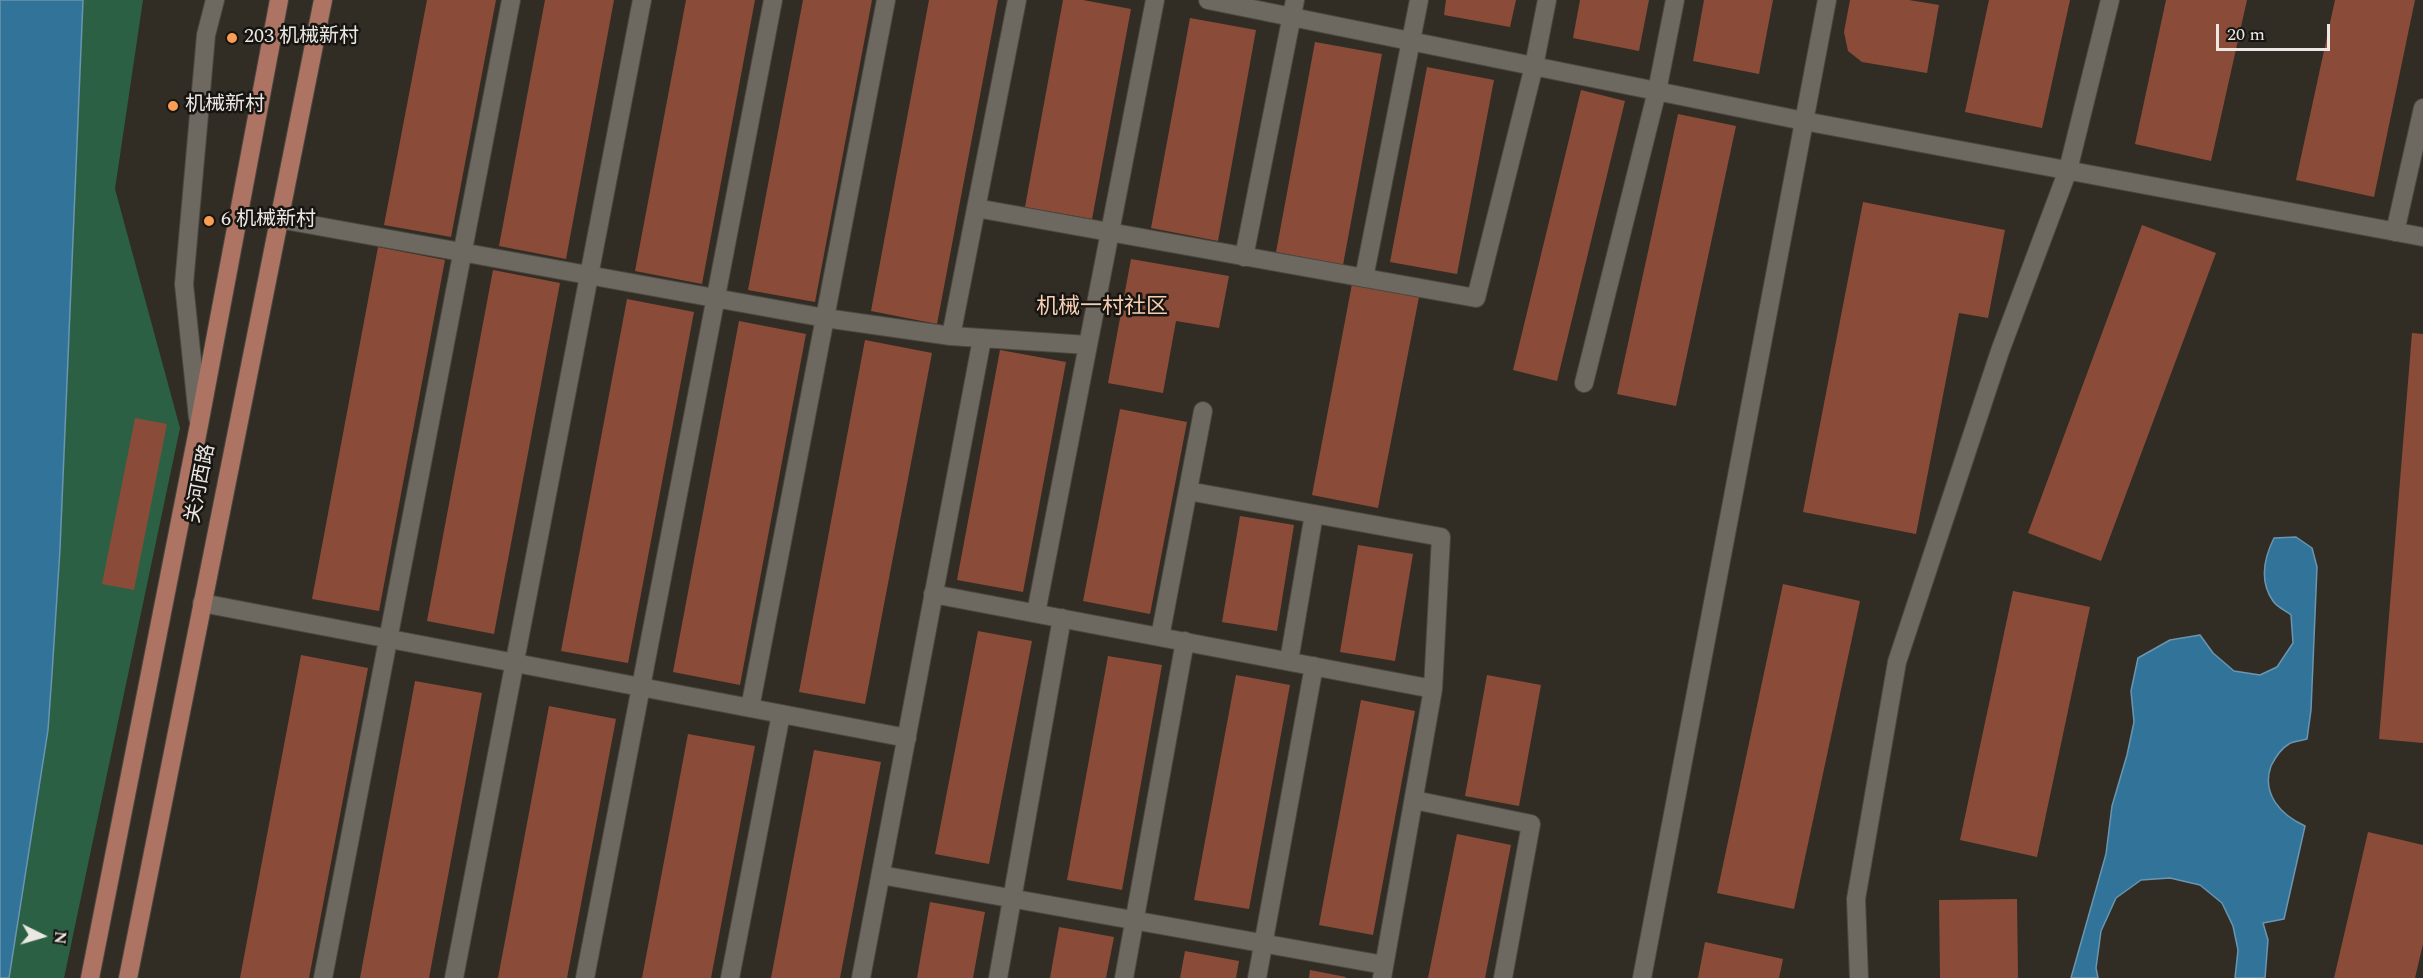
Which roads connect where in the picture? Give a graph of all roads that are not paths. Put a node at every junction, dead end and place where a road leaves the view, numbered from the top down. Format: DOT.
graph roads {
  1 [pos="215,0"];
  2 [pos="279,0"];
  3 [pos="324,0"];
  4 [pos="511,0"];
  5 [pos="642,0"];
  6 [pos="773,0"];
  7 [pos="886,0"];
  8 [pos="1017,0"];
  9 [pos="1155,0"];
  10 [pos="1208,0"];
  11 [pos="1419,0"];
  12 [pos="1547,0"];
  13 [pos="1675,0"];
  14 [pos="1827,0"];
  15 [pos="2110,0"];
  16 [pos="1293,8"];
  17 [pos="1410,41"];
  18 [pos="1534,66"];
  19 [pos="1657,91"];
  20 [pos="2423,108"];
  21 [pos="1804,121"];
  22 [pos="2068,170"];
  23 [pos="976,208"];
  24 [pos="279,219"];
  25 [pos="1110,232"];
  26 [pos="2395,232"];
  27 [pos="2423,237"];
  28 [pos="463,252"];
  29 [pos="1244,256"];
  30 [pos="589,275"];
  31 [pos="1364,278"];
  32 [pos="716,299"];
  33 [pos="825,318"];
  34 [pos="951,336"];
  35 [pos="982,339"];
  36 [pos="1088,345"];
  37 [pos="1584,383"];
  38 [pos="1203,411"];
  39 [pos="199,426"];
  40 [pos="1188,492"];
  41 [pos="1314,514"];
  42 [pos="933,594"];
  43 [pos="202,603"];
  44 [pos="1036,613"];
  45 [pos="1062,618"];
  46 [pos="1160,637"];
  47 [pos="388,639"];
  48 [pos="1185,641"];
  49 [pos="1289,661"];
  50 [pos="514,663"];
  51 [pos="1314,666"];
  52 [pos="641,687"];
  53 [pos="1433,689"];
  54 [pos="750,708"];
  55 [pos="781,714"];
  56 [pos="907,738"];
  57 [pos="1413,800"];
  58 [pos="881,875"];
  59 [pos="1012,898"];
  60 [pos="1135,920"];
  61 [pos="1263,943"];
  62 [pos="1383,971"];
  63 [pos="90,978"];
  64 [pos="128,978"];
  65 [pos="323,978"];
  66 [pos="454,978"];
  67 [pos="585,978"];
  68 [pos="730,978"];
  69 [pos="861,978"];
  70 [pos="998,978"];
  71 [pos="1124,978"];
  72 [pos="1257,978"];
  73 [pos="1503,978"];
  74 [pos="1642,978"];
  75 [pos="1858,978"];
  1 -- 39 [label="street"];
  2 -- 39 [label="main road, 关河西路"];
  3 -- 24 [label="main road, 关河西路"];
  4 -- 28 [label="street"];
  5 -- 30 [label="street"];
  6 -- 32 [label="street"];
  7 -- 33 [label="street"];
  8 -- 23 [label="street"];
  9 -- 25 [label="street"];
  10 -- 16 [label="street"];
  11 -- 17 [label="street"];
  12 -- 18 [label="street"];
  13 -- 19 [label="street"];
  14 -- 21 [label="street"];
  15 -- 22 [label="street"];
  16 -- 17 [label="street"];
  16 -- 29 [label="street"];
  17 -- 18 [label="street"];
  17 -- 31 [label="street"];
  18 -- 19 [label="street"];
  18 -- 31 [label="street"];
  19 -- 21 [label="street"];
  19 -- 37 [label="street"];
  20 -- 26 [label="street"];
  21 -- 22 [label="street"];
  21 -- 74 [label="street"];
  22 -- 26 [label="street"];
  22 -- 75 [label="street"];
  23 -- 25 [label="street"];
  23 -- 34 [label="street"];
  24 -- 28 [label="street"];
  24 -- 43 [label="main road, 关河西路"];
  25 -- 29 [label="street"];
  25 -- 36 [label="street"];
  26 -- 27 [label="street"];
  28 -- 30 [label="street"];
  28 -- 47 [label="street"];
  29 -- 31 [label="street"];
  30 -- 32 [label="street"];
  30 -- 50 [label="street"];
  32 -- 33 [label="street"];
  32 -- 52 [label="street"];
  33 -- 34 [label="street"];
  33 -- 54 [label="street"];
  34 -- 35 [label="street"];
  35 -- 36 [label="street"];
  35 -- 42 [label="street"];
  36 -- 44 [label="street"];
  38 -- 40 [label="street"];
  39 -- 63 [label="main road, 关河西路"];
  40 -- 41 [label="street"];
  40 -- 46 [label="street"];
  41 -- 49 [label="street"];
  41 -- 53 [label="street"];
  42 -- 44 [label="street"];
  42 -- 56 [label="street"];
  43 -- 47 [label="street"];
  43 -- 64 [label="main road, 关河西路"];
  44 -- 45 [label="street"];
  45 -- 46 [label="street"];
  45 -- 59 [label="street"];
  46 -- 48 [label="street"];
  47 -- 50 [label="street"];
  47 -- 65 [label="street"];
  48 -- 49 [label="street"];
  48 -- 60 [label="street"];
  49 -- 51 [label="street"];
  50 -- 52 [label="street"];
  50 -- 66 [label="street"];
  51 -- 53 [label="street"];
  51 -- 61 [label="street"];
  52 -- 54 [label="street"];
  52 -- 67 [label="street"];
  53 -- 57 [label="street"];
  54 -- 55 [label="street"];
  55 -- 56 [label="street"];
  55 -- 68 [label="street"];
  56 -- 58 [label="street"];
  57 -- 62 [label="street"];
  57 -- 73 [label="street"];
  58 -- 59 [label="street"];
  58 -- 69 [label="street"];
  59 -- 60 [label="street"];
  59 -- 70 [label="street"];
  60 -- 61 [label="street"];
  60 -- 71 [label="street"];
  61 -- 62 [label="street"];
  61 -- 72 [label="street"];
}
